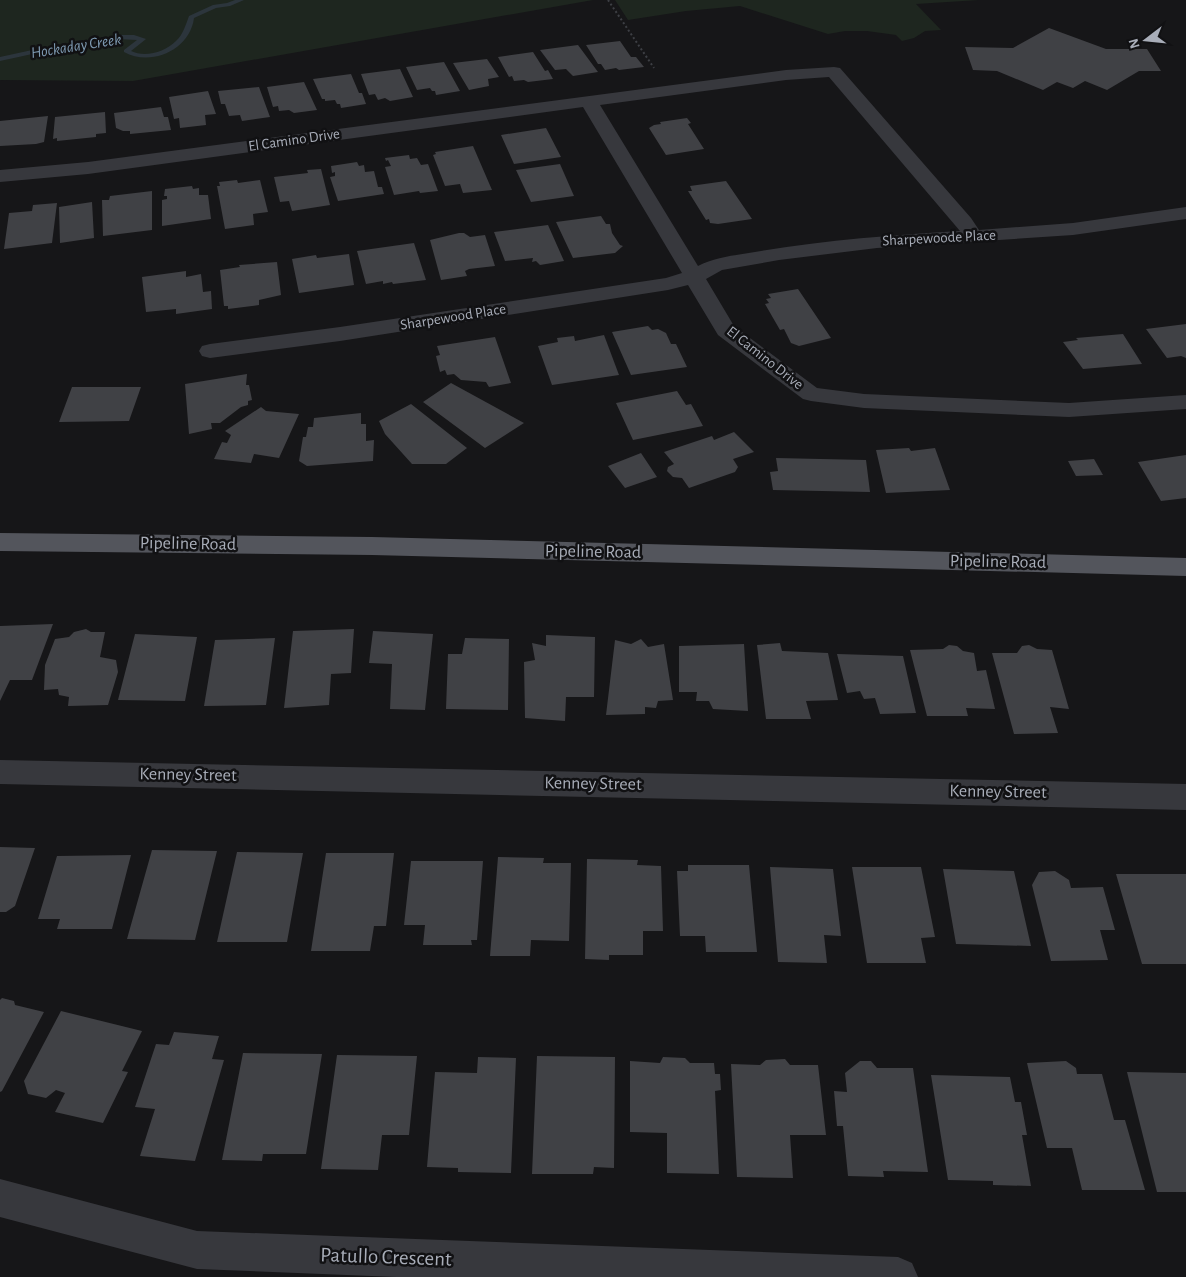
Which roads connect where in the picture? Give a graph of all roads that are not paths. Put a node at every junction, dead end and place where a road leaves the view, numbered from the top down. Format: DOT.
graph roads {
  1 [pos="588,100"];
  2 [pos="0,176"];
  3 [pos="1186,213"];
  4 [pos="973,236"];
  5 [pos="695,276"];
  6 [pos="210,351"];
  7 [pos="1186,402"];
  8 [pos="0,542"];
  9 [pos="1186,567"];
  10 [pos="0,772"];
  11 [pos="1186,796"];
  12 [pos="0,1198"];
  13 [pos="898,1277"];
  1 -- 2 [label="street, El Camino Drive"];
  1 -- 4 [label="street, El Camino Drive"];
  1 -- 5 [label="street, El Camino Drive"];
  3 -- 4 [label="street, Sharpewoode Place"];
  4 -- 5 [label="street, Sharpewoode Place"];
  5 -- 6 [label="street, Sharpewood Place"];
  5 -- 7 [label="street, El Camino Drive"];
  8 -- 9 [label="main road, Pipeline Road"];
  10 -- 11 [label="street, Kenney Street"];
  12 -- 13 [label="street, Patullo Crescent"];
}
